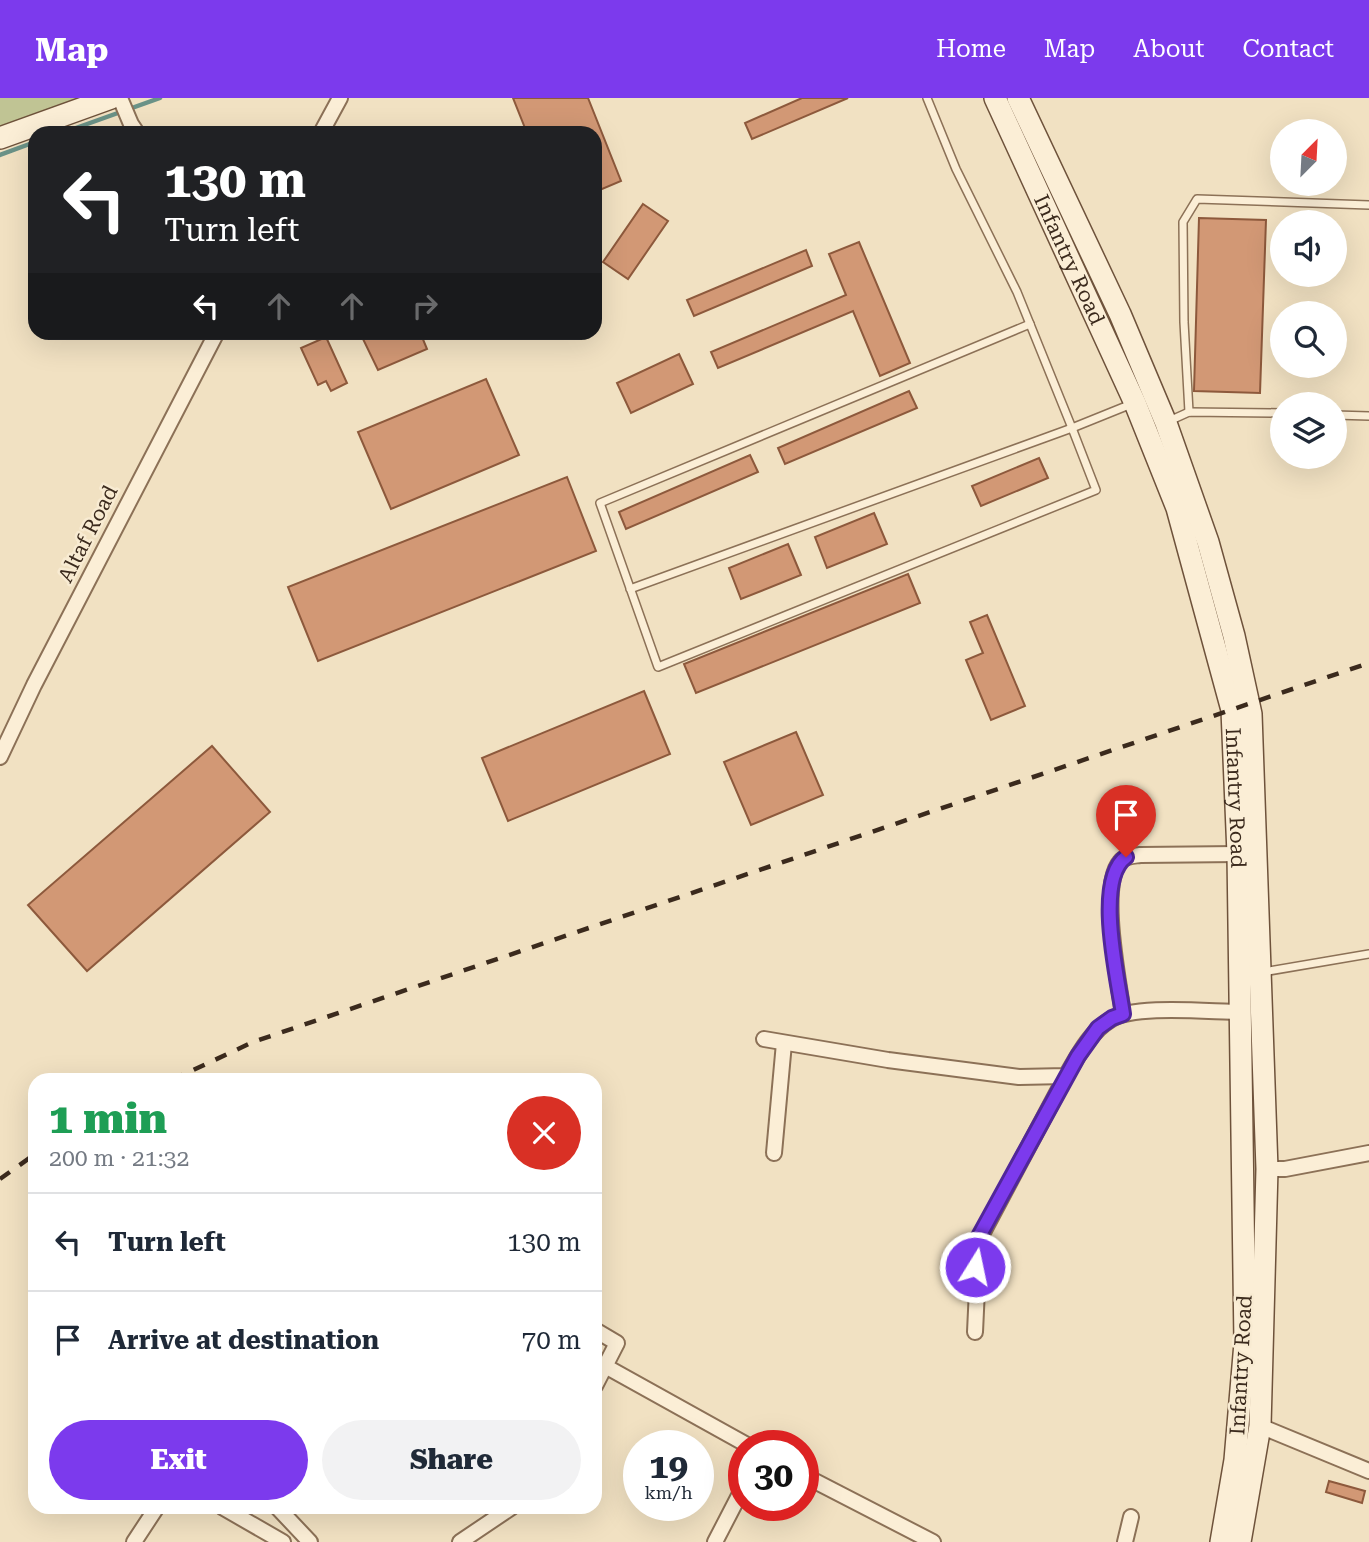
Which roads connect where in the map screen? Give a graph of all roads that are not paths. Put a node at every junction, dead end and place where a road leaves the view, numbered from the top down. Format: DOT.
graph roads {
  1 [pos="111,98"];
  2 [pos="120,98"];
  3 [pos="340,98"];
  4 [pos="927,98"];
  5 [pos="995,98"];
  6 [pos="1018,98"];
  7 [pos="33,126"];
  8 [pos="133,126"];
  9 [pos="325,126"];
  10 [pos="28,128"];
  11 [pos="0,138"];
  12 [pos="1369,205"];
  13 [pos="1030,324"];
  14 [pos="213,340"];
  15 [pos="1144,399"];
  16 [pos="1189,412"];
  17 [pos="1270,413"];
  18 [pos="1347,415"];
  19 [pos="1369,416"];
  20 [pos="1166,423"];
  21 [pos="1072,428"];
  22 [pos="1147,433"];
  23 [pos="630,589"];
  24 [pos="0,757"];
  25 [pos="1238,854"];
  26 [pos="1369,954"];
  27 [pos="1250,973"];
  28 [pos="1241,1012"];
  29 [pos="1123,1014"];
  30 [pos="764,1039"];
  31 [pos="785,1043"];
  32 [pos="1066,1076"];
  33 [pos="774,1153"];
  34 [pos="1369,1153"];
  35 [pos="1266,1169"];
  36 [pos="975,1332"];
  37 [pos="602,1334"];
  38 [pos="605,1366"];
  39 [pos="602,1372"];
  40 [pos="1260,1426"];
  41 [pos="728,1434"];
  42 [pos="1369,1471"];
  43 [pos="819,1483"];
  44 [pos="152,1514"];
  45 [pos="234,1514"];
  46 [pos="284,1514"];
  47 [pos="502,1514"];
  48 [pos="728,1517"];
  49 [pos="1131,1517"];
  50 [pos="134,1542"];
  51 [pos="284,1542"];
  52 [pos="310,1542"];
  53 [pos="460,1542"];
  54 [pos="715,1542"];
  55 [pos="933,1542"];
  56 [pos="1125,1542"];
  57 [pos="1221,1542"];
  58 [pos="1240,1542"];
  1 -- 7 [label="main road"];
  2 -- 8 [label="street"];
  3 -- 9 [label="street"];
  4 -- 13 [label="lane"];
  5 -- 15 [label="main road, Infantry Road"];
  6 -- 15 [label="main road, Infantry Road"];
  10 -- 11 [label="main road"];
  12 -- 16 [label="lane"];
  13 -- 21 [label="lane"];
  13 -- 23 [label="lane"];
  14 -- 24 [label="street, Altaf Road"];
  15 -- 20 [label="main road, Infantry Road"];
  15 -- 21 [label="lane"];
  15 -- 22 [label="main road, Infantry Road"];
  16 -- 17 [label="lane"];
  16 -- 20 [label="lane"];
  18 -- 19 [label="lane"];
  20 -- 22 [label="lane"];
  20 -- 27 [label="main road, Infantry Road"];
  21 -- 23 [label="lane"];
  21 -- 23 [label="lane"];
  22 -- 25 [label="main road, Infantry Road"];
  25 -- 27 [label="main road, Infantry Road"];
  25 -- 29 [label="street"];
  26 -- 27 [label="lane"];
  27 -- 28 [label="main road, Infantry Road"];
  27 -- 35 [label="main road, Infantry Road"];
  28 -- 29 [label="street"];
  28 -- 57 [label="main road, Infantry Road"];
  29 -- 32 [label="street"];
  30 -- 31 [label="street"];
  31 -- 32 [label="street"];
  31 -- 33 [label="street"];
  32 -- 36 [label="street"];
  34 -- 35 [label="street"];
  35 -- 40 [label="main road, Infantry Road"];
  37 -- 38 [label="street"];
  38 -- 39 [label="street"];
  38 -- 41 [label="street"];
  40 -- 42 [label="street"];
  40 -- 58 [label="main road, Infantry Road"];
  43 -- 55 [label="street"];
  44 -- 50 [label="street"];
  45 -- 51 [label="street"];
  46 -- 52 [label="street"];
  47 -- 53 [label="street"];
  48 -- 54 [label="street"];
  49 -- 56 [label="street"];
}
